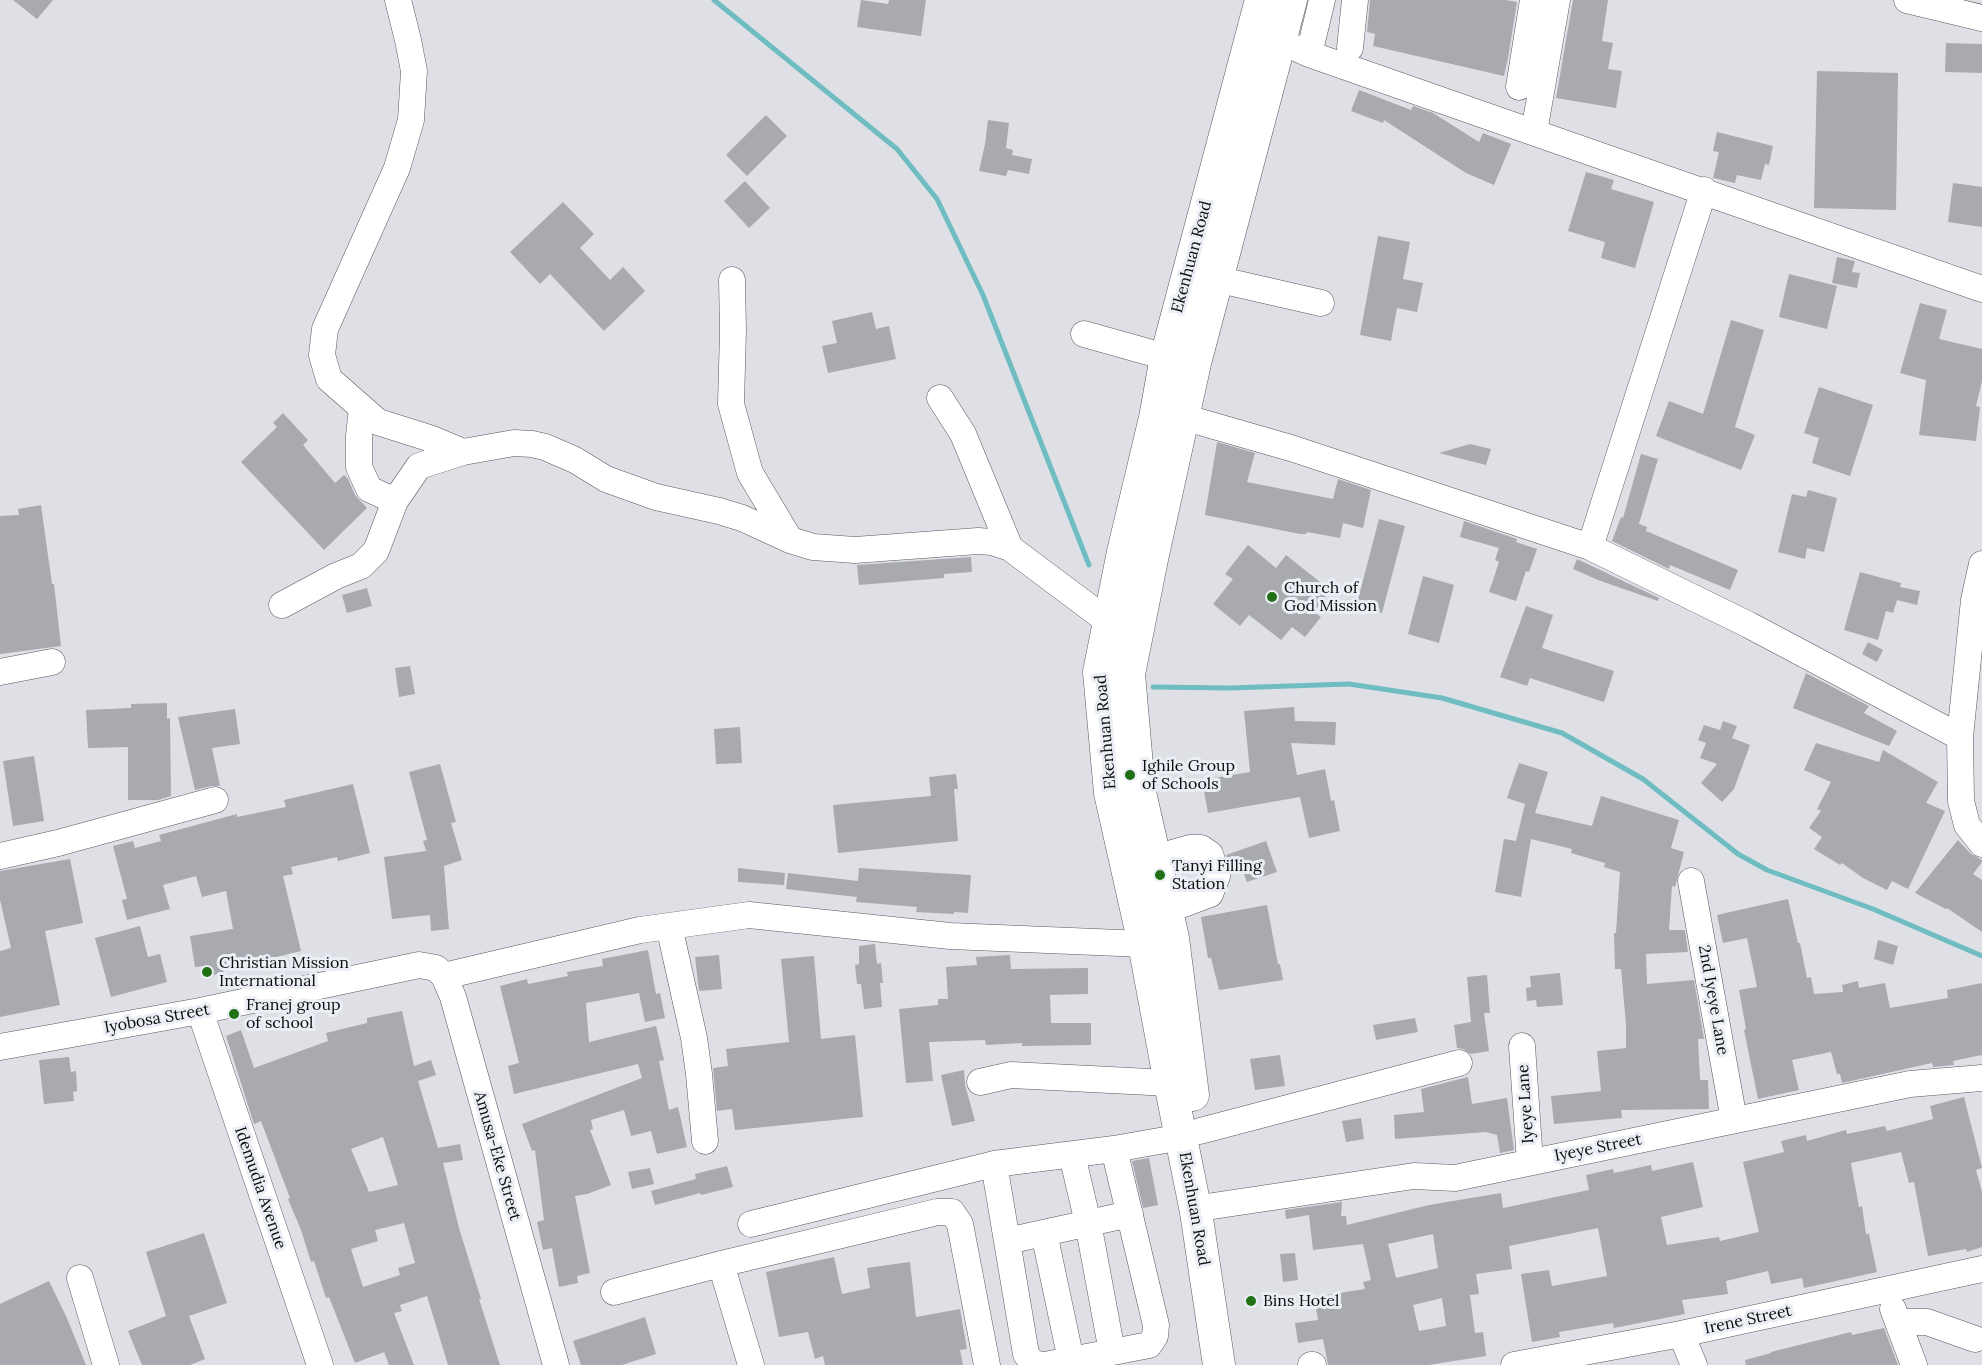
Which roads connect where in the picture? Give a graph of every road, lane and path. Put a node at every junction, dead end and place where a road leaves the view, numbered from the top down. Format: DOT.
graph roads {
  1 [pos="398,0"];
  2 [pos="1260,0"];
  3 [pos="1291,0"];
  4 [pos="1322,0"];
  5 [pos="1355,0"];
  6 [pos="1533,0"];
  7 [pos="1557,0"];
  8 [pos="1907,0"];
  9 [pos="1982,18"];
  10 [pos="1280,41"];
  11 [pos="1350,48"];
  12 [pos="1309,54"];
  13 [pos="1519,87"];
  14 [pos="1534,132"];
  15 [pos="1704,190"];
  16 [pos="1216,279"];
  17 [pos="732,280"];
  18 [pos="1982,289"];
  19 [pos="1321,303"];
  20 [pos="1084,334"];
  21 [pos="1166,357"];
  22 [pos="940,398"];
  23 [pos="362,408"];
  24 [pos="1183,417"];
  25 [pos="464,452"];
  26 [pos="395,501"];
  27 [pos="790,540"];
  28 [pos="1590,547"];
  29 [pos="1010,548"];
  30 [pos="1982,564"];
  31 [pos="1978,601"];
  32 [pos="282,604"];
  33 [pos="1109,622"];
  34 [pos="52,662"];
  35 [pos="0,672"];
  36 [pos="1960,737"];
  37 [pos="215,800"];
  38 [pos="1982,844"];
  39 [pos="0,856"];
  40 [pos="1155,858"];
  41 [pos="1691,881"];
  42 [pos="1167,910"];
  43 [pos="669,926"];
  44 [pos="1144,944"];
  45 [pos="444,976"];
  46 [pos="200,1011"];
  47 [pos="1522,1046"];
  48 [pos="0,1047"];
  49 [pos="1459,1064"];
  50 [pos="1982,1078"];
  51 [pos="980,1082"];
  52 [pos="1170,1083"];
  53 [pos="1734,1120"];
  54 [pos="1191,1134"];
  55 [pos="705,1141"];
  56 [pos="1114,1149"];
  57 [pos="1072,1155"];
  58 [pos="1530,1161"];
  59 [pos="994,1164"];
  60 [pos="1213,1206"];
  61 [pos="1130,1214"];
  62 [pos="1088,1223"];
  63 [pos="751,1224"];
  64 [pos="1044,1233"];
  65 [pos="1007,1241"];
  66 [pos="721,1264"];
  67 [pos="1982,1269"];
  68 [pos="80,1278"];
  69 [pos="1886,1291"];
  70 [pos="614,1292"];
  71 [pos="1898,1322"];
  72 [pos="1681,1334"];
  73 [pos="1975,1339"];
  74 [pos="1112,1352"];
  75 [pos="1071,1360"];
  76 [pos="106,1365"];
  77 [pos="320,1365"];
  78 [pos="556,1365"];
  79 [pos="751,1365"];
  80 [pos="987,1365"];
  81 [pos="1042,1365"];
  82 [pos="1220,1365"];
  83 [pos="1240,1365"];
  84 [pos="1514,1365"];
  85 [pos="1694,1365"];
  86 [pos="1914,1365"];
  1 -- 23 [label="street"];
  2 -- 21 [label="main road, Ekenhuan Road"];
  3 -- 10 [label="main road, Ekenhuan Road"];
  4 -- 12 [label="street"];
  5 -- 11 [label="street"];
  6 -- 13 [label="street"];
  7 -- 14 [label="street"];
  8 -- 9 [label="street"];
  10 -- 12 [label="street"];
  10 -- 16 [label="main road, Ekenhuan Road"];
  12 -- 14 [label="street"];
  14 -- 15 [label="street"];
  15 -- 18 [label="street"];
  15 -- 28 [label="street"];
  16 -- 19 [label="street"];
  16 -- 24 [label="main road, Ekenhuan Road"];
  17 -- 27 [label="street"];
  20 -- 21 [label="street"];
  21 -- 33 [label="main road, Ekenhuan Road"];
  22 -- 29 [label="street"];
  23 -- 25 [label="street"];
  23 -- 26 [label="street"];
  24 -- 28 [label="street"];
  24 -- 40 [label="main road, Ekenhuan Road"];
  25 -- 26 [label="street"];
  25 -- 27 [label="street"];
  26 -- 32 [label="street"];
  27 -- 29 [label="street"];
  28 -- 36 [label="street"];
  29 -- 33 [label="street"];
  30 -- 31 [label="street"];
  31 -- 36 [label="street"];
  33 -- 44 [label="main road, Ekenhuan Road"];
  34 -- 35 [label="street"];
  36 -- 38 [label="street"];
  37 -- 39 [label="street"];
  40 -- 42 [label="main road, Ekenhuan Road"];
  40 -- 42 [label="street"];
  41 -- 53 [label="street, 2nd Iyeye Lane"];
  42 -- 54 [label="main road, Ekenhuan Road"];
  43 -- 44 [label="street"];
  43 -- 45 [label="street"];
  43 -- 55 [label="street"];
  44 -- 52 [label="main road, Ekenhuan Road"];
  45 -- 46 [label="street, Iyobosa Street"];
  45 -- 78 [label="street, Amusa-Eke Street"];
  46 -- 48 [label="street, Iyobosa Street"];
  46 -- 77 [label="street, Idemudia Avenue"];
  47 -- 58 [label="street, Iyeye Lane"];
  49 -- 54 [label="street"];
  50 -- 53 [label="street, Iyeye Street"];
  51 -- 52 [label="street"];
  52 -- 54 [label="main road, Ekenhuan Road"];
  53 -- 58 [label="street, Iyeye Street"];
  54 -- 56 [label="street"];
  54 -- 60 [label="main road, Ekenhuan Road"];
  54 -- 82 [label="main road, Ekenhuan Road"];
  56 -- 57 [label="street"];
  56 -- 61 [label="street"];
  57 -- 59 [label="street"];
  57 -- 62 [label="street"];
  58 -- 60 [label="street, Iyeye Street"];
  59 -- 63 [label="street"];
  59 -- 65 [label="street"];
  60 -- 83 [label="main road, Ekenhuan Road"];
  61 -- 62 [label="street"];
  61 -- 74 [label="street"];
  62 -- 64 [label="street"];
  62 -- 74 [label="street"];
  64 -- 65 [label="street"];
  64 -- 75 [label="street"];
  65 -- 81 [label="street"];
  66 -- 70 [label="street"];
  66 -- 79 [label="street"];
  66 -- 80 [label="street"];
  67 -- 69 [label="street, Irene Street"];
  68 -- 76 [label="street"];
  69 -- 71 [label="street"];
  69 -- 72 [label="street, Irene Street"];
  71 -- 73 [label="street"];
  71 -- 86 [label="street"];
  72 -- 84 [label="street, Irene Street"];
  72 -- 85 [label="street"];
  74 -- 75 [label="street"];
  75 -- 81 [label="street"];
}
